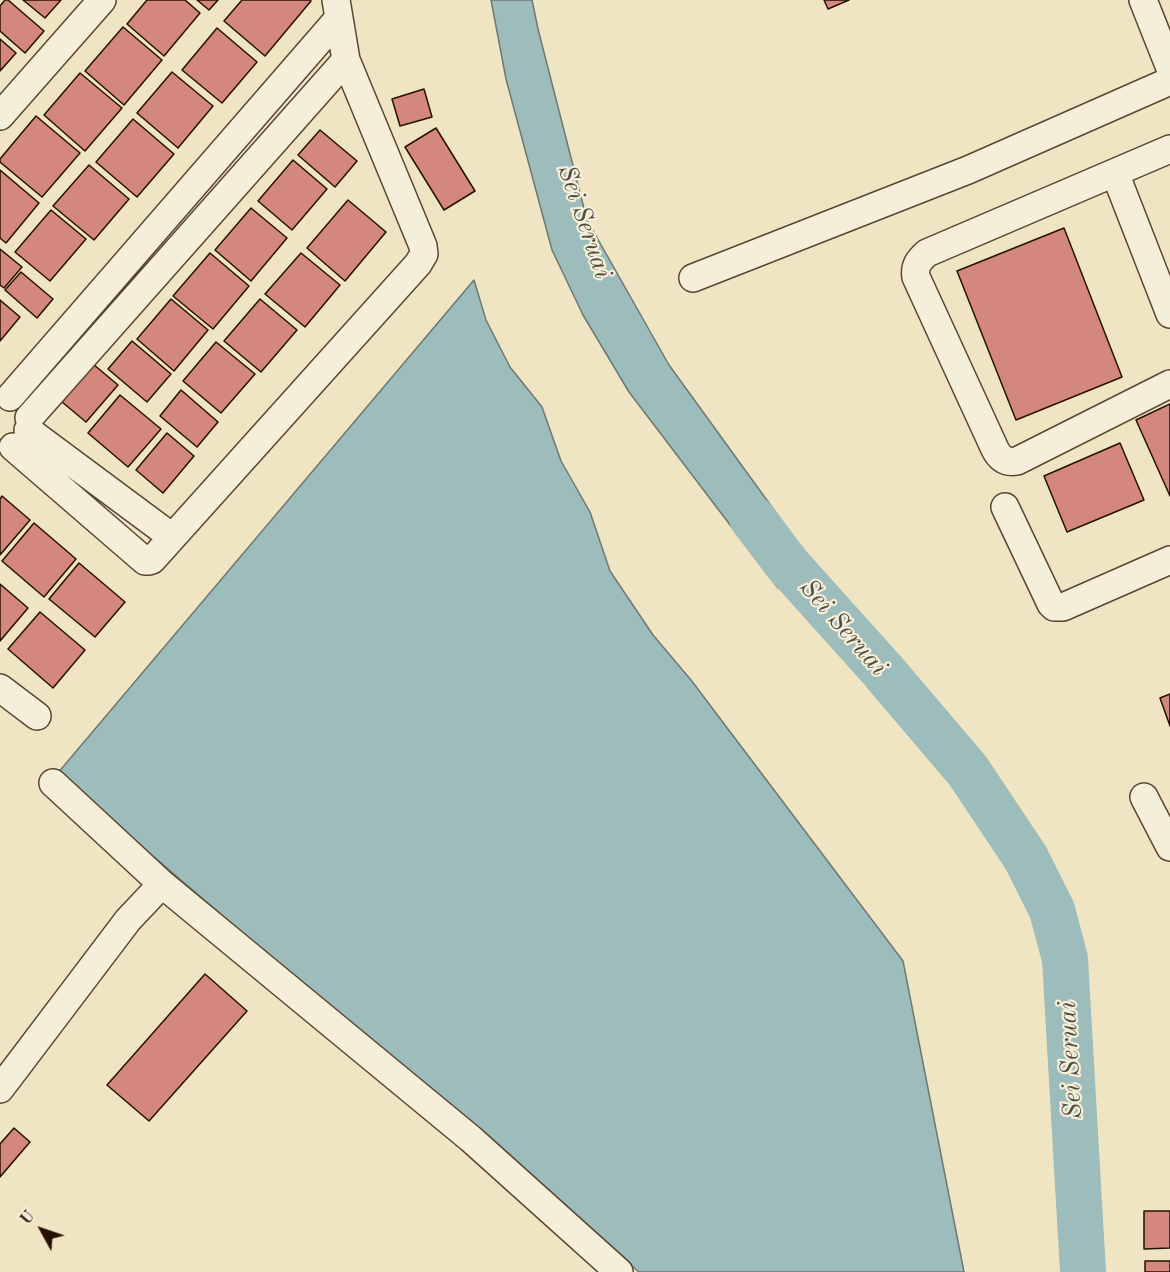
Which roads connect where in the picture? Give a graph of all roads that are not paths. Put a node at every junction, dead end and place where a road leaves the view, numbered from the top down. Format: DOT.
graph roads {
  1 [pos="102,0"];
  2 [pos="1143,0"];
  3 [pos="337,9"];
  4 [pos="346,60"];
  5 [pos="1170,68"];
  6 [pos="1170,81"];
  7 [pos="0,116"];
  8 [pos="1170,149"];
  9 [pos="1115,173"];
  10 [pos="693,278"];
  11 [pos="1170,314"];
  12 [pos="1170,384"];
  13 [pos="5,397"];
  14 [pos="18,436"];
  15 [pos="1005,507"];
  16 [pos="172,537"];
  17 [pos="1170,560"];
  18 [pos="0,688"];
  19 [pos="37,716"];
  20 [pos="53,783"];
  21 [pos="1144,796"];
  22 [pos="1167,835"];
  23 [pos="162,884"];
  24 [pos="0,1089"];
  25 [pos="619,1272"];
  1 -- 7 [label="street"];
  2 -- 5 [label="street"];
  3 -- 4 [label="street"];
  3 -- 13 [label="street"];
  4 -- 14 [label="street"];
  4 -- 16 [label="street"];
  6 -- 10 [label="street"];
  8 -- 9 [label="street"];
  9 -- 11 [label="street"];
  9 -- 12 [label="street"];
  13 -- 14 [label="street"];
  14 -- 16 [label="street"];
  14 -- 16 [label="street"];
  15 -- 17 [label="street"];
  18 -- 19 [label="street"];
  20 -- 23 [label="street"];
  21 -- 22 [label="street"];
  23 -- 24 [label="street"];
  23 -- 25 [label="street"];
}
